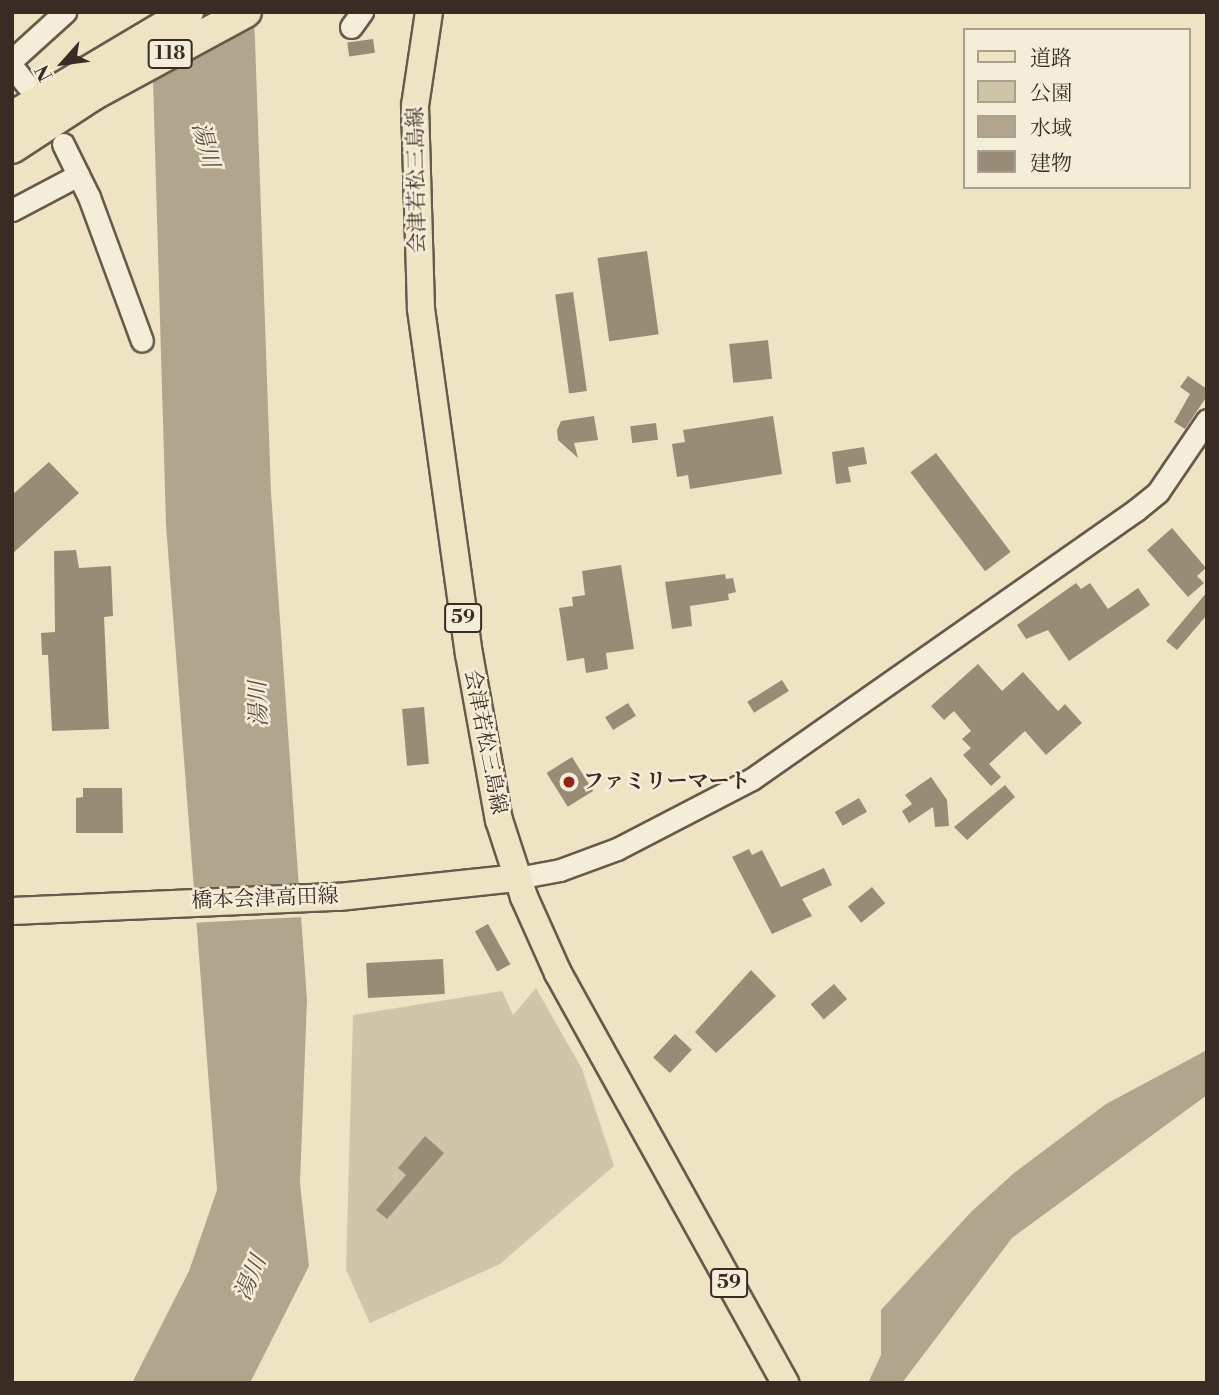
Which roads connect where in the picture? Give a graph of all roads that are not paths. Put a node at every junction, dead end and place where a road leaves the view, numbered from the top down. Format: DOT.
graph roads {
  1 [pos="65,12"];
  2 [pos="188,12"];
  3 [pos="246,12"];
  4 [pos="429,12"];
  5 [pos="12,60"];
  6 [pos="12,66"];
  7 [pos="87,84"];
  8 [pos="27,85"];
  9 [pos="12,117"];
  10 [pos="63,144"];
  11 [pos="12,148"];
  12 [pos="78,175"];
  13 [pos="12,210"];
  14 [pos="142,341"];
  15 [pos="1207,420"];
  16 [pos="517,878"];
  17 [pos="12,911"];
  18 [pos="785,1383"];
  1 -- 5 [label="street"];
  2 -- 7 [label="highway, 118"];
  3 -- 7 [label="highway, 118"];
  4 -- 16 [label="main road, 会津若松三島線 / 59"];
  6 -- 8 [label="street"];
  7 -- 9 [label="highway, 118"];
  7 -- 11 [label="highway, 118"];
  10 -- 12 [label="street"];
  12 -- 13 [label="street"];
  12 -- 14 [label="street"];
  15 -- 16 [label="street"];
  16 -- 17 [label="main road, 橋本会津高田線"];
  16 -- 18 [label="main road, 会津若松三島線 / 59"];
}
